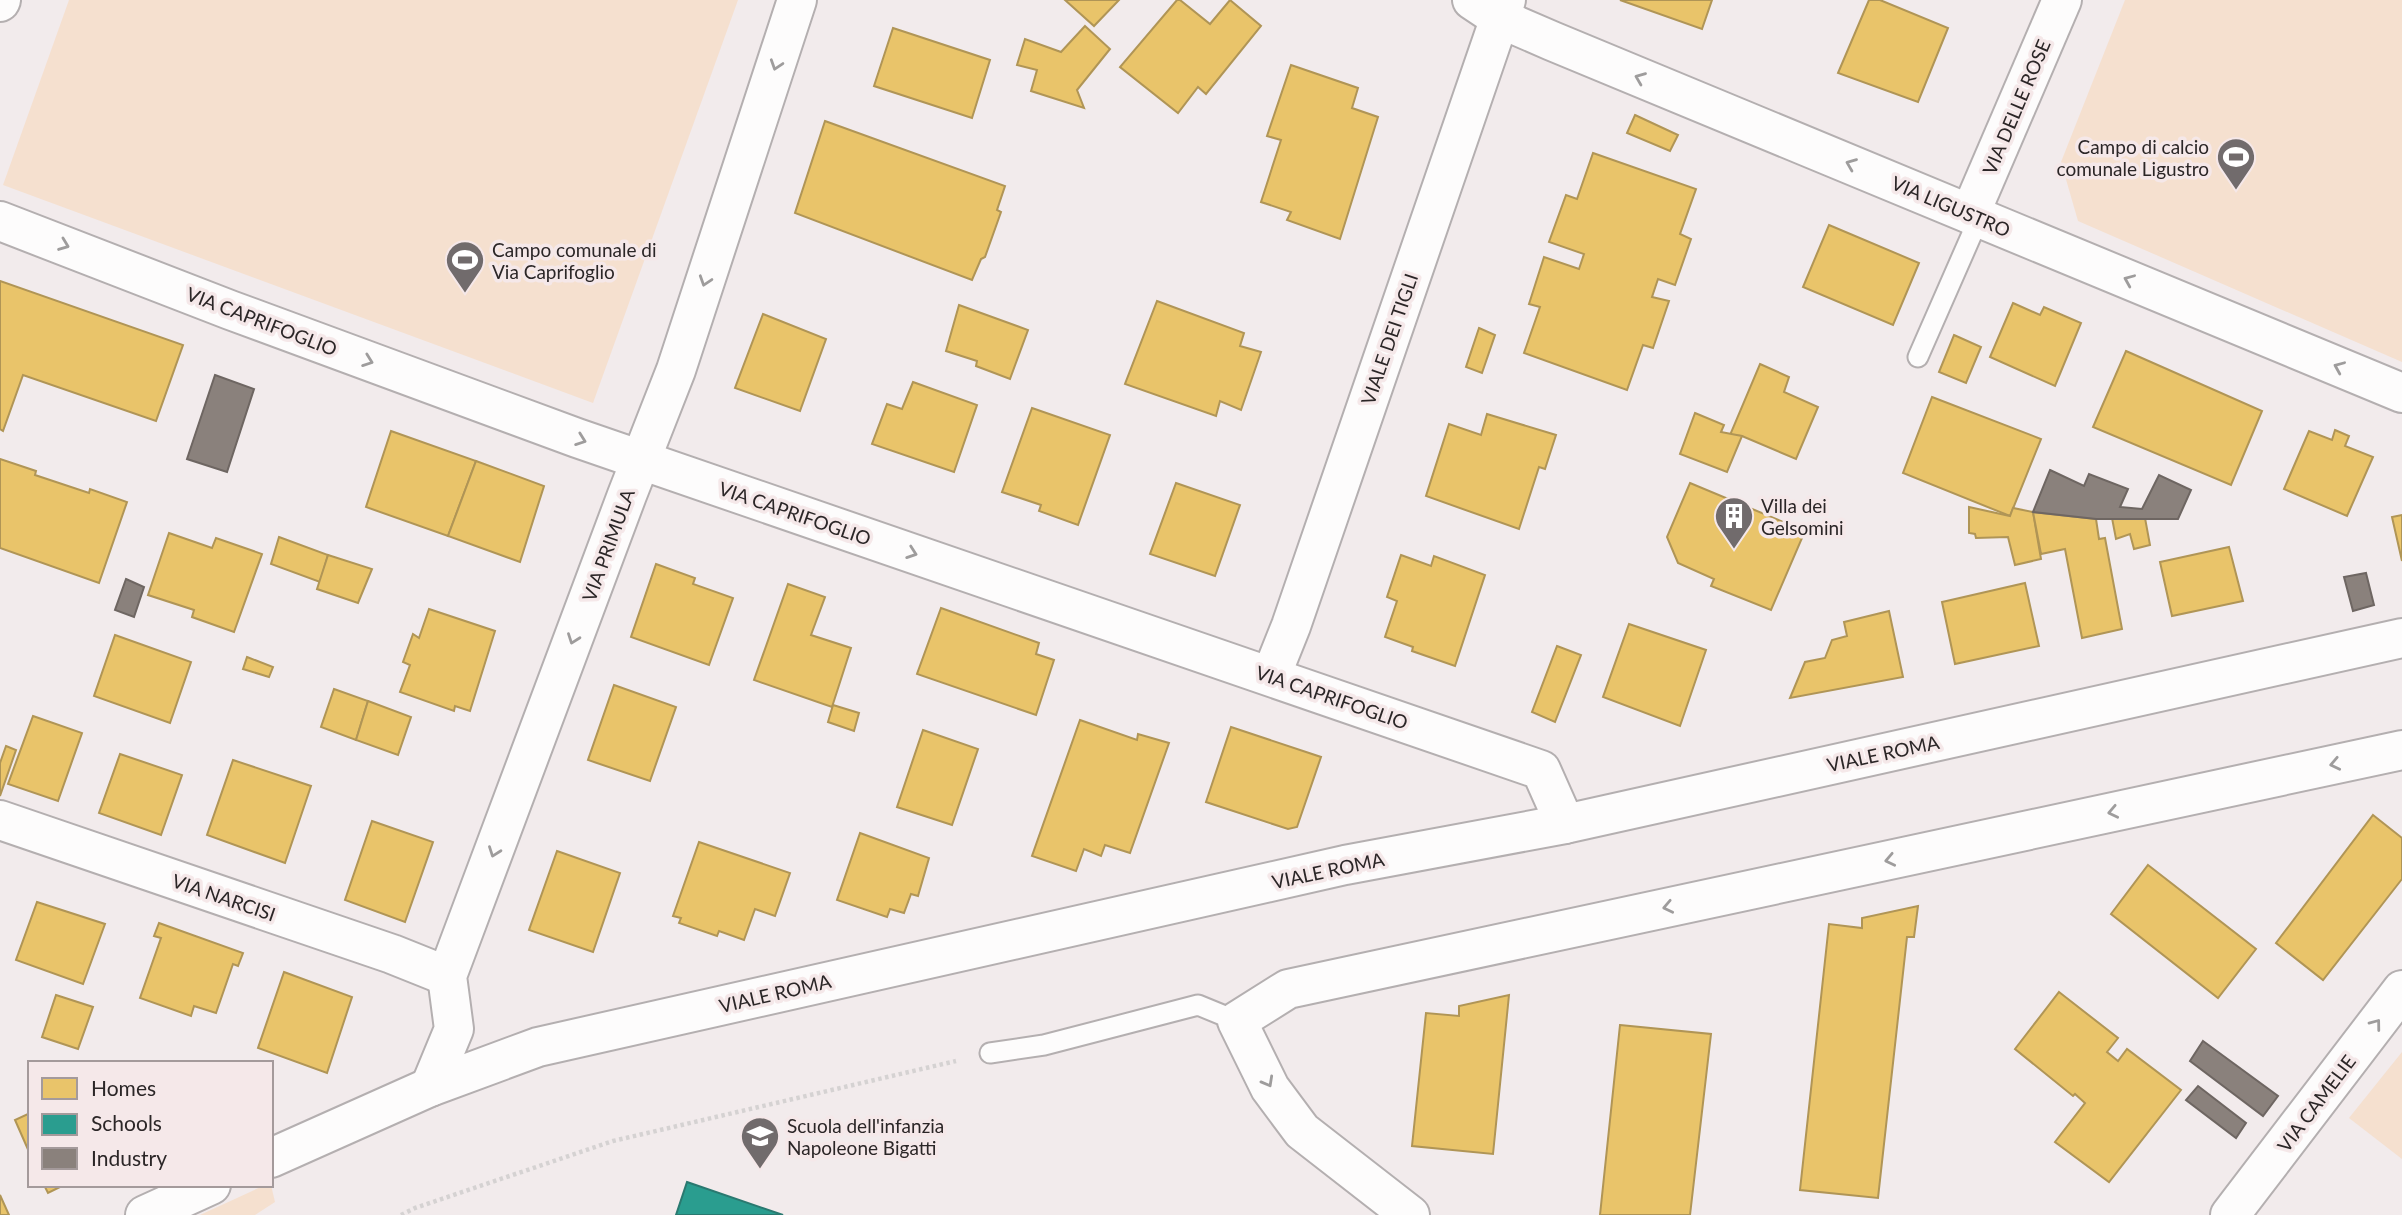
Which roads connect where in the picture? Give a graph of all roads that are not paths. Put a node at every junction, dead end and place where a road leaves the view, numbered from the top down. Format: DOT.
graph roads {
  1 [pos="797,0"];
  2 [pos="2062,0"];
  3 [pos="1492,6"];
  4 [pos="1975,216"];
  5 [pos="0,220"];
  6 [pos="1918,357"];
  7 [pos="2402,393"];
  8 [pos="640,460"];
  9 [pos="2402,638"];
  10 [pos="1271,676"];
  11 [pos="2402,750"];
  12 [pos="0,820"];
  13 [pos="1565,824"];
  14 [pos="447,976"];
  15 [pos="2402,990"];
  16 [pos="1237,1021"];
  17 [pos="990,1053"];
  18 [pos="430,1087"];
  19 [pos="273,1157"];
  20 [pos="207,1187"];
  21 [pos="145,1215"];
  22 [pos="1409,1215"];
  23 [pos="2230,1215"];
  1 -- 8 [label="street, VIA PRIMULA, one-way"];
  2 -- 4 [label="street, VIA DELLE ROSE"];
  4 -- 3 [label="street, VIA LIGUSTRO, one-way"];
  3 -- 10 [label="street, VIALE DEI TIGLI"];
  4 -- 6 [label="lane"];
  7 -- 4 [label="street, VIA LIGUSTRO, one-way"];
  5 -- 8 [label="street, VIA CAPRIFOGLIO, one-way"];
  8 -- 10 [label="street, VIA CAPRIFOGLIO, one-way"];
  8 -- 14 [label="street, VIA PRIMULA, one-way"];
  9 -- 13 [label="street, VIALE ROMA"];
  10 -- 13 [label="street, VIA CAPRIFOGLIO"];
  11 -- 16 [label="street, one-way"];
  12 -- 14 [label="street, VIA NARCISI"];
  13 -- 18 [label="street, VIALE ROMA"];
  14 -- 18 [label="street, VIA PRIMULA"];
  23 -- 15 [label="street, VIA CAMELIE, one-way"];
  16 -- 17 [label="lane"];
  16 -- 22 [label="street, one-way"];
  18 -- 19 [label="street, VIALE ROMA"];
  20 -- 21 [label="street"];
}
